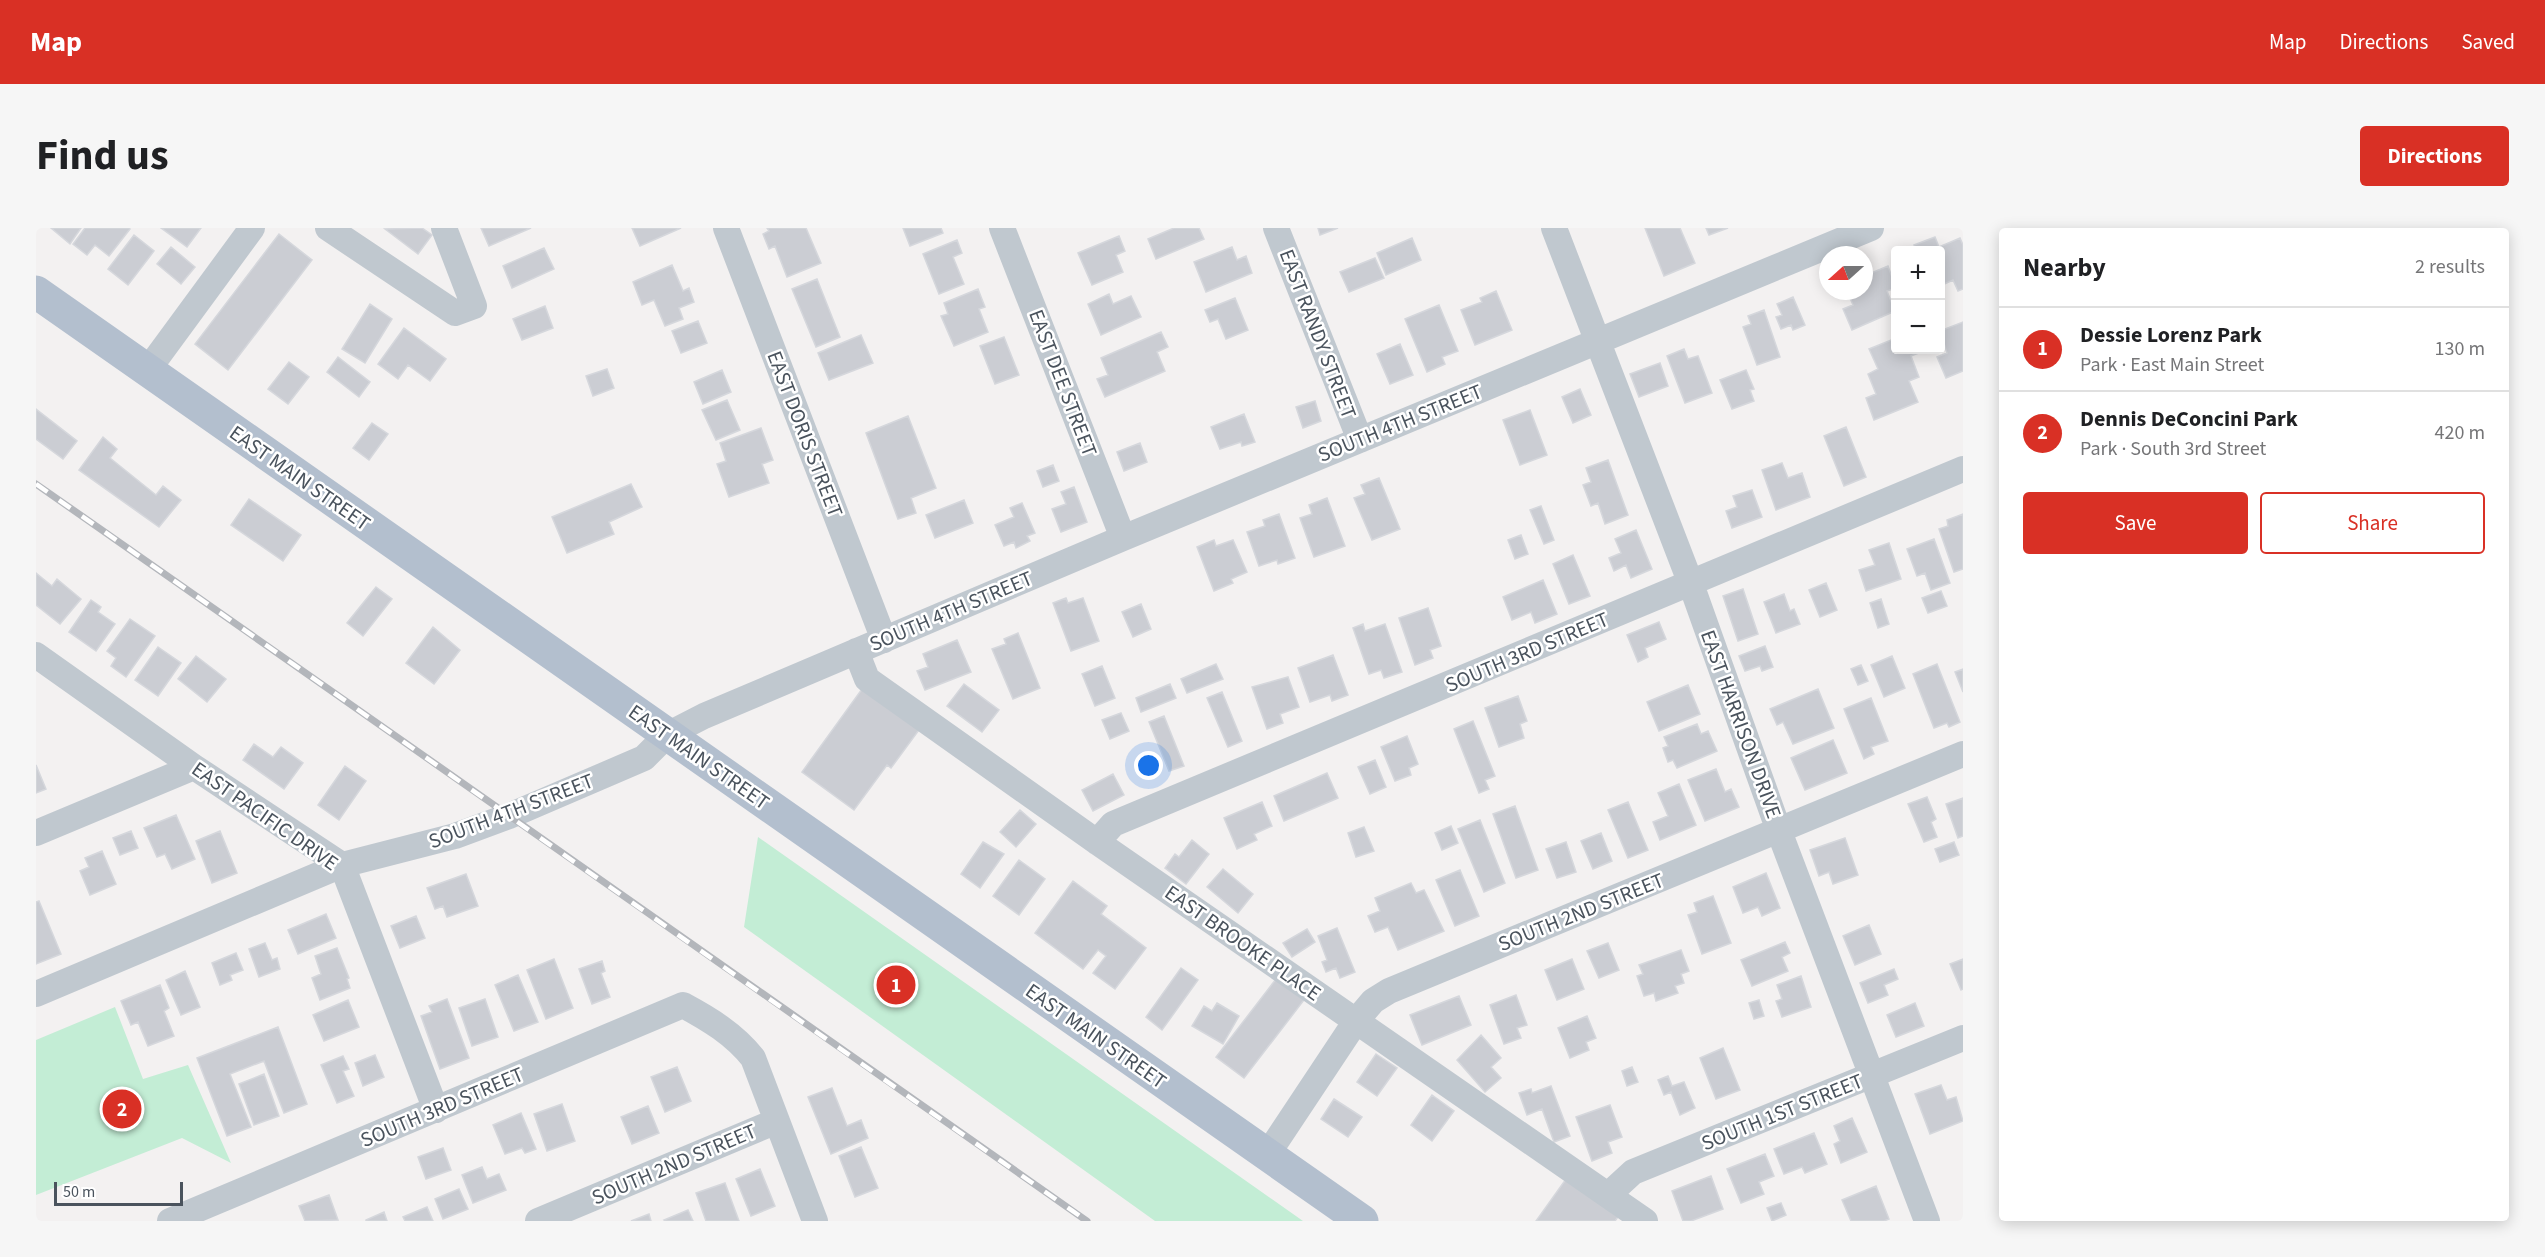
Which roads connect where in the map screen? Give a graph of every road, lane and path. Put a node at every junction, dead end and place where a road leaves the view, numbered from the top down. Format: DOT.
graph roads {
  1 [pos="252,228"];
  2 [pos="328,228"];
  3 [pos="444,228"];
  4 [pos="726,228"];
  5 [pos="1002,228"];
  6 [pos="1276,228"];
  7 [pos="1554,228"];
  8 [pos="1871,228"];
  9 [pos="36,292"];
  10 [pos="1598,341"];
  11 [pos="147,371"];
  12 [pos="1360,440"];
  13 [pos="1963,469"];
  14 [pos="1123,538"];
  15 [pos="1691,584"];
  16 [pos="884,640"];
  17 [pos="856,651"];
  18 [pos="36,655"];
  19 [pos="667,735"];
  20 [pos="1963,754"];
  21 [pos="194,766"];
  22 [pos="1779,831"];
  23 [pos="36,832"];
  24 [pos="1097,842"];
  25 [pos="342,865"];
  26 [pos="36,994"];
  27 [pos="1356,1021"];
  28 [pos="1963,1038"];
  29 [pos="1872,1076"];
  30 [pos="436,1110"];
  31 [pos="777,1122"];
  32 [pos="1267,1155"];
  33 [pos="1608,1195"];
  34 [pos="170,1221"];
  35 [pos="538,1221"];
  36 [pos="815,1221"];
  37 [pos="1362,1221"];
  38 [pos="1645,1221"];
  39 [pos="1927,1221"];
  1 -- 11 [label="street"];
  2 -- 3 [label="street"];
  4 -- 16 [label="street, EAST DORIS STREET"];
  5 -- 14 [label="street, EAST DEE STREET"];
  6 -- 12 [label="street, EAST RANDY STREET"];
  7 -- 10 [label="street, EAST HARRISON DRIVE"];
  8 -- 10 [label="street, SOUTH 4TH STREET"];
  9 -- 11 [label="main road, EAST MAIN STREET"];
  10 -- 12 [label="street, SOUTH 4TH STREET"];
  10 -- 15 [label="street, EAST HARRISON DRIVE"];
  11 -- 19 [label="main road, EAST MAIN STREET"];
  12 -- 14 [label="street, SOUTH 4TH STREET"];
  13 -- 15 [label="street, SOUTH 3RD STREET"];
  14 -- 16 [label="street, SOUTH 4TH STREET"];
  15 -- 22 [label="street, EAST HARRISON DRIVE"];
  15 -- 24 [label="street, SOUTH 3RD STREET"];
  16 -- 17 [label="street, SOUTH 4TH STREET"];
  17 -- 19 [label="street, SOUTH 4TH STREET"];
  17 -- 24 [label="street, EAST BROOKE PLACE"];
  18 -- 21 [label="street, EAST PACIFIC DRIVE"];
  19 -- 25 [label="street, SOUTH 4TH STREET"];
  19 -- 32 [label="main road, EAST MAIN STREET"];
  20 -- 22 [label="street, SOUTH 2ND STREET"];
  21 -- 23 [label="street"];
  21 -- 25 [label="street, EAST PACIFIC DRIVE"];
  22 -- 27 [label="street, SOUTH 2ND STREET"];
  22 -- 29 [label="street, EAST HARRISON DRIVE"];
  24 -- 27 [label="street, EAST BROOKE PLACE"];
  25 -- 26 [label="street, SOUTH 4TH STREET"];
  25 -- 30 [label="street, EAST PACIFIC DRIVE"];
  27 -- 32 [label="street, SOUTH 2ND STREET"];
  27 -- 33 [label="street, EAST BROOKE PLACE"];
  28 -- 29 [label="street, SOUTH 1ST STREET"];
  29 -- 33 [label="street, SOUTH 1ST STREET"];
  29 -- 39 [label="street, EAST HARRISON DRIVE"];
  30 -- 31 [label="street, SOUTH 3RD STREET"];
  30 -- 34 [label="street, SOUTH 3RD STREET"];
  31 -- 35 [label="street, SOUTH 2ND STREET"];
  31 -- 36 [label="street"];
  32 -- 37 [label="main road, EAST MAIN STREET"];
  33 -- 38 [label="street, EAST BROOKE PLACE"];
}
